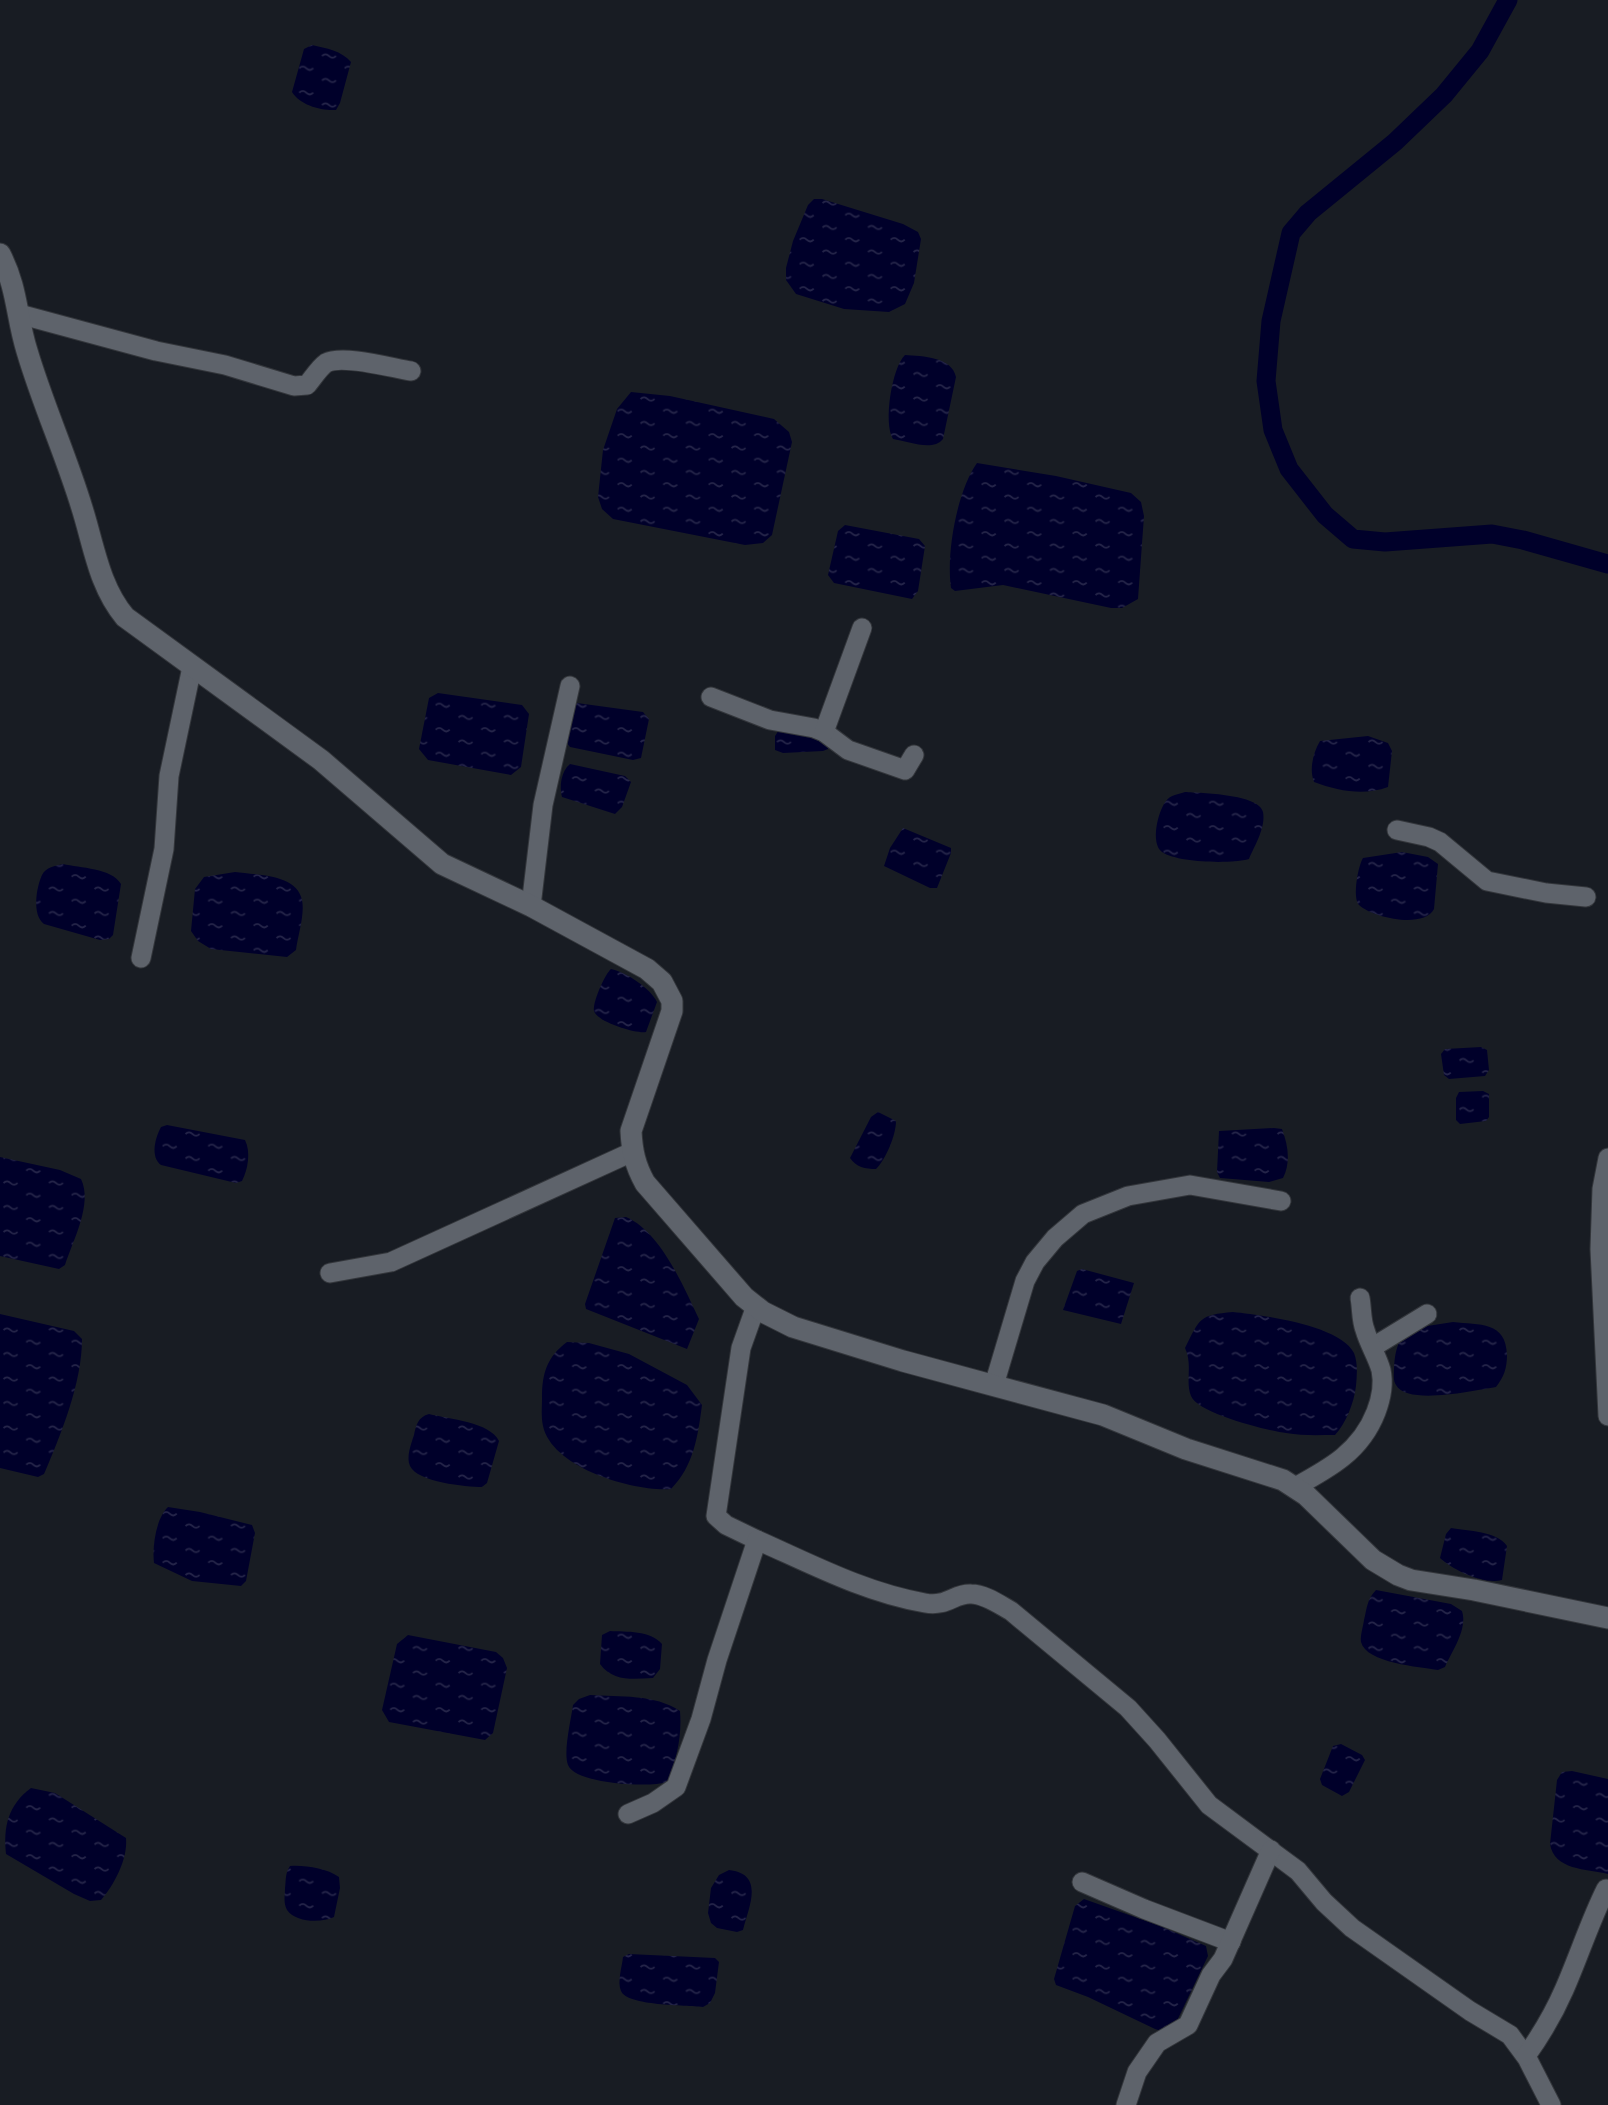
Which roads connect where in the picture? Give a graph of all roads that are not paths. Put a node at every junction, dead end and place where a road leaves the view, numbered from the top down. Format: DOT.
graph roads {
  1 [pos="0,254"];
  2 [pos="19,314"];
  3 [pos="411,371"];
  4 [pos="862,628"];
  5 [pos="192,667"];
  6 [pos="570,685"];
  7 [pos="710,697"];
  8 [pos="824,732"];
  9 [pos="914,755"];
  10 [pos="1397,830"];
  11 [pos="1586,897"];
  12 [pos="531,906"];
  13 [pos="141,958"];
  14 [pos="632,1152"];
  15 [pos="1608,1158"];
  16 [pos="1281,1201"];
  17 [pos="330,1273"];
  18 [pos="1360,1298"];
  19 [pos="756,1306"];
  20 [pos="1427,1314"];
  21 [pos="1373,1347"];
  22 [pos="994,1385"];
  23 [pos="1608,1416"];
  24 [pos="1295,1487"];
  25 [pos="757,1540"];
  26 [pos="1608,1618"];
  27 [pos="628,1814"];
  28 [pos="1271,1850"];
  29 [pos="1082,1882"];
  30 [pos="1606,1889"];
  31 [pos="1231,1942"];
  32 [pos="1526,2056"];
  33 [pos="1126,2105"];
  34 [pos="1551,2105"];
  1 -- 2 [label="street"];
  2 -- 3 [label="street"];
  2 -- 5 [label="street"];
  4 -- 8 [label="street"];
  5 -- 12 [label="street"];
  5 -- 13 [label="street"];
  6 -- 12 [label="street"];
  7 -- 8 [label="street"];
  8 -- 9 [label="street"];
  10 -- 11 [label="street"];
  12 -- 14 [label="street"];
  14 -- 17 [label="street"];
  14 -- 19 [label="street"];
  15 -- 23 [label="street"];
  16 -- 22 [label="street"];
  18 -- 21 [label="street"];
  19 -- 22 [label="street"];
  19 -- 25 [label="street"];
  20 -- 21 [label="street"];
  21 -- 24 [label="street"];
  22 -- 24 [label="street"];
  24 -- 26 [label="street"];
  25 -- 27 [label="street"];
  25 -- 28 [label="street"];
  28 -- 31 [label="street"];
  28 -- 32 [label="street"];
  29 -- 31 [label="street"];
  30 -- 32 [label="street"];
  31 -- 33 [label="street"];
  32 -- 34 [label="street"];
}
